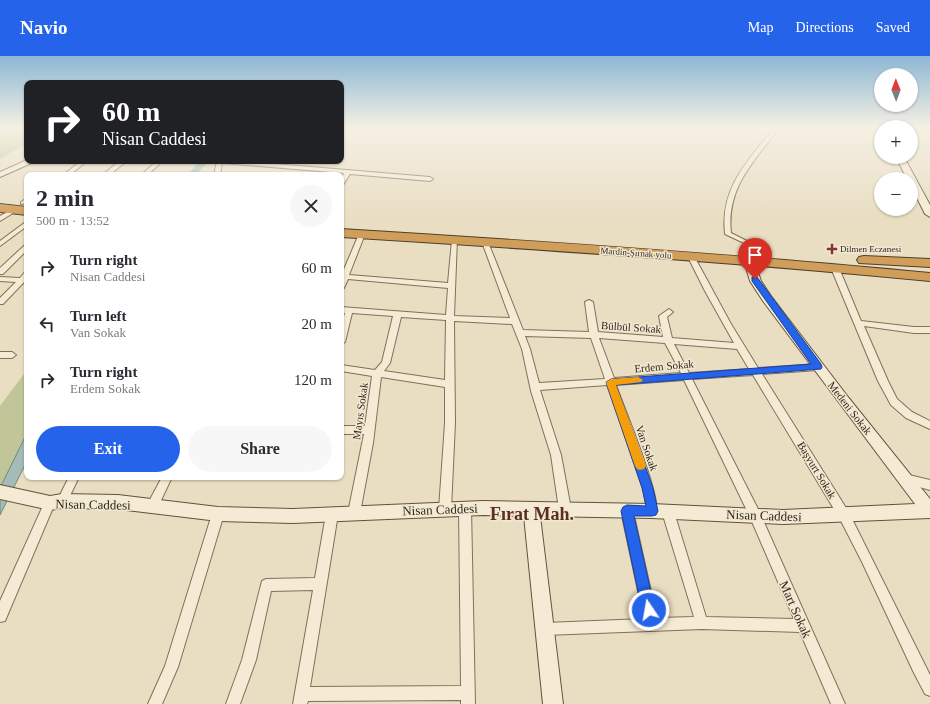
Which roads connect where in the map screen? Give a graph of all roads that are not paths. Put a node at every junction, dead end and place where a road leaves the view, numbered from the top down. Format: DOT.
graph roads {
  1 [pos="754,158"];
  2 [pos="24,163"];
  3 [pos="25,164"];
  4 [pos="80,164"];
  5 [pos="120,164"];
  6 [pos="157,164"];
  7 [pos="255,164"];
  8 [pos="904,164"];
  9 [pos="70,172"];
  10 [pos="109,172"];
  11 [pos="147,172"];
  12 [pos="348,172"];
  13 [pos="0,174"];
  14 [pos="344,179"];
  15 [pos="430,179"];
  16 [pos="0,201"];
  17 [pos="24,205"];
  18 [pos="0,208"];
  19 [pos="930,214"];
  20 [pos="0,219"];
  21 [pos="24,225"];
  22 [pos="344,225"];
  23 [pos="344,233"];
  24 [pos="362,234"];
  25 [pos="455,240"];
  26 [pos="485,242"];
  27 [pos="746,242"];
  28 [pos="0,244"];
  29 [pos="24,249"];
  30 [pos="692,257"];
  31 [pos="749,261"];
  32 [pos="930,263"];
  33 [pos="835,268"];
  34 [pos="0,272"];
  35 [pos="344,275"];
  36 [pos="344,277"];
  37 [pos="930,277"];
  38 [pos="24,278"];
  39 [pos="0,279"];
  40 [pos="452,286"];
  41 [pos="0,302"];
  42 [pos="589,302"];
  43 [pos="345,310"];
  44 [pos="669,312"];
  45 [pos="398,314"];
  46 [pos="450,318"];
  47 [pos="516,321"];
  48 [pos="859,323"];
  49 [pos="930,330"];
  50 [pos="520,333"];
  51 [pos="594,335"];
  52 [pos="668,341"];
  53 [pos="740,346"];
  54 [pos="0,355"];
  55 [pos="12,355"];
  56 [pos="818,367"];
  57 [pos="344,368"];
  58 [pos="756,371"];
  59 [pos="377,374"];
  60 [pos="685,376"];
  61 [pos="611,382"];
  62 [pos="449,384"];
  63 [pos="535,387"];
  64 [pos="930,425"];
  65 [pos="344,430"];
  66 [pos="370,430"];
  67 [pos="905,479"];
  68 [pos="71,480"];
  69 [pos="166,480"];
  70 [pos="930,485"];
  71 [pos="0,492"];
  72 [pos="49,502"];
  73 [pos="152,508"];
  74 [pos="465,508"];
  75 [pos="532,508"];
  76 [pos="445,509"];
  77 [pos="564,509"];
  78 [pos="627,511"];
  79 [pos="652,511"];
  80 [pos="930,511"];
  81 [pos="668,512"];
  82 [pos="354,513"];
  83 [pos="218,514"];
  84 [pos="332,514"];
  85 [pos="754,514"];
  86 [pos="844,515"];
  87 [pos="320,584"];
  88 [pos="0,616"];
  89 [pos="702,623"];
  90 [pos="652,625"];
  91 [pos="802,626"];
  92 [pos="545,629"];
  93 [pos="930,689"];
  94 [pos="300,699"];
  95 [pos="468,699"];
  96 [pos="155,704"];
  97 [pos="233,704"];
  98 [pos="553,704"];
  99 [pos="838,704"];
  1 -- 27 [label="street"];
  2 -- 13 [label="street"];
  3 -- 13 [label="street"];
  4 -- 9 [label="street"];
  5 -- 10 [label="street"];
  6 -- 11 [label="street"];
  7 -- 12 [label="street"];
  8 -- 19 [label="street"];
  12 -- 14 [label="street"];
  12 -- 15 [label="street"];
  16 -- 17 [label="highway"];
  17 -- 18 [label="highway"];
  17 -- 20 [label="street"];
  21 -- 28 [label="street"];
  22 -- 32 [label="highway, Mardin-Şırnak yolu"];
  23 -- 24 [label="highway, Mardin-Şırnak yolu"];
  24 -- 25 [label="highway, Mardin-Şırnak yolu"];
  24 -- 35 [label="street"];
  25 -- 26 [label="highway, Mardin-Şırnak yolu"];
  25 -- 40 [label="street"];
  26 -- 30 [label="highway, Mardin-Şırnak yolu"];
  26 -- 47 [label="street"];
  29 -- 34 [label="street"];
  30 -- 31 [label="highway, Mardin-Şırnak yolu"];
  30 -- 53 [label="street, Başyurt Sokak"];
  31 -- 33 [label="highway, Mardin-Şırnak yolu"];
  31 -- 56 [label="street, Medeni Sokak"];
  33 -- 37 [label="highway, Mardin-Şırnak yolu"];
  33 -- 48 [label="street"];
  36 -- 40 [label="street"];
  38 -- 39 [label="street"];
  38 -- 41 [label="street"];
  40 -- 46 [label="street"];
  42 -- 51 [label="street, Van Sokak"];
  43 -- 45 [label="street"];
  44 -- 52 [label="street, Mart Sokak"];
  45 -- 46 [label="street"];
  45 -- 59 [label="street, Mayıs Sokak"];
  46 -- 47 [label="street"];
  46 -- 62 [label="street"];
  47 -- 50 [label="street"];
  48 -- 49 [label="street"];
  48 -- 64 [label="street"];
  50 -- 51 [label="street, Bülbül Sokak"];
  50 -- 63 [label="street"];
  51 -- 52 [label="street, Bülbül Sokak"];
  51 -- 61 [label="street, Van Sokak"];
  52 -- 53 [label="street, Bülbül Sokak"];
  52 -- 60 [label="street, Mart Sokak"];
  53 -- 58 [label="street, Başyurt Sokak"];
  54 -- 55 [label="street"];
  56 -- 58 [label="street, Erdem Sokak"];
  56 -- 67 [label="street, Medeni Sokak"];
  57 -- 59 [label="street"];
  58 -- 60 [label="street, Erdem Sokak"];
  58 -- 86 [label="street, Başyurt Sokak"];
  59 -- 62 [label="street"];
  59 -- 66 [label="street, Mayıs Sokak"];
  60 -- 61 [label="street, Erdem Sokak"];
  60 -- 85 [label="street, Mart Sokak"];
  61 -- 63 [label="street, Erdem Sokak"];
  61 -- 79 [label="street, Van Sokak"];
  62 -- 76 [label="street"];
  63 -- 77 [label="street"];
  65 -- 66 [label="street"];
  66 -- 82 [label="street, Mayıs Sokak"];
  67 -- 70 [label="street"];
  67 -- 80 [label="street, Medeni Sokak"];
  68 -- 72 [label="street"];
  69 -- 73 [label="street"];
  71 -- 72 [label="street, Nisan Caddesi"];
  72 -- 73 [label="street, Nisan Caddesi"];
  72 -- 88 [label="street"];
  73 -- 83 [label="street, Nisan Caddesi"];
  74 -- 75 [label="street, Nisan Caddesi"];
  74 -- 76 [label="street, Nisan Caddesi"];
  74 -- 95 [label="street"];
  75 -- 77 [label="street, Nisan Caddesi"];
  75 -- 92 [label="street"];
  76 -- 82 [label="street, Nisan Caddesi"];
  77 -- 78 [label="street, Nisan Caddesi"];
  78 -- 79 [label="street, Nisan Caddesi"];
  78 -- 90 [label="street"];
  79 -- 81 [label="street, Nisan Caddesi"];
  80 -- 86 [label="street, Nisan Caddesi"];
  81 -- 85 [label="street, Nisan Caddesi"];
  81 -- 89 [label="street"];
  82 -- 84 [label="street, Nisan Caddesi"];
  83 -- 84 [label="street, Nisan Caddesi"];
  83 -- 96 [label="street"];
  84 -- 87 [label="street"];
  85 -- 86 [label="street, Nisan Caddesi"];
  85 -- 91 [label="street, Mart Sokak"];
  86 -- 93 [label="street, Başyurt Sokak"];
  87 -- 94 [label="street"];
  87 -- 97 [label="street"];
  89 -- 90 [label="street"];
  89 -- 91 [label="street"];
  90 -- 92 [label="street"];
  91 -- 99 [label="street, Mart Sokak"];
  92 -- 98 [label="street"];
  94 -- 95 [label="street"];
}
